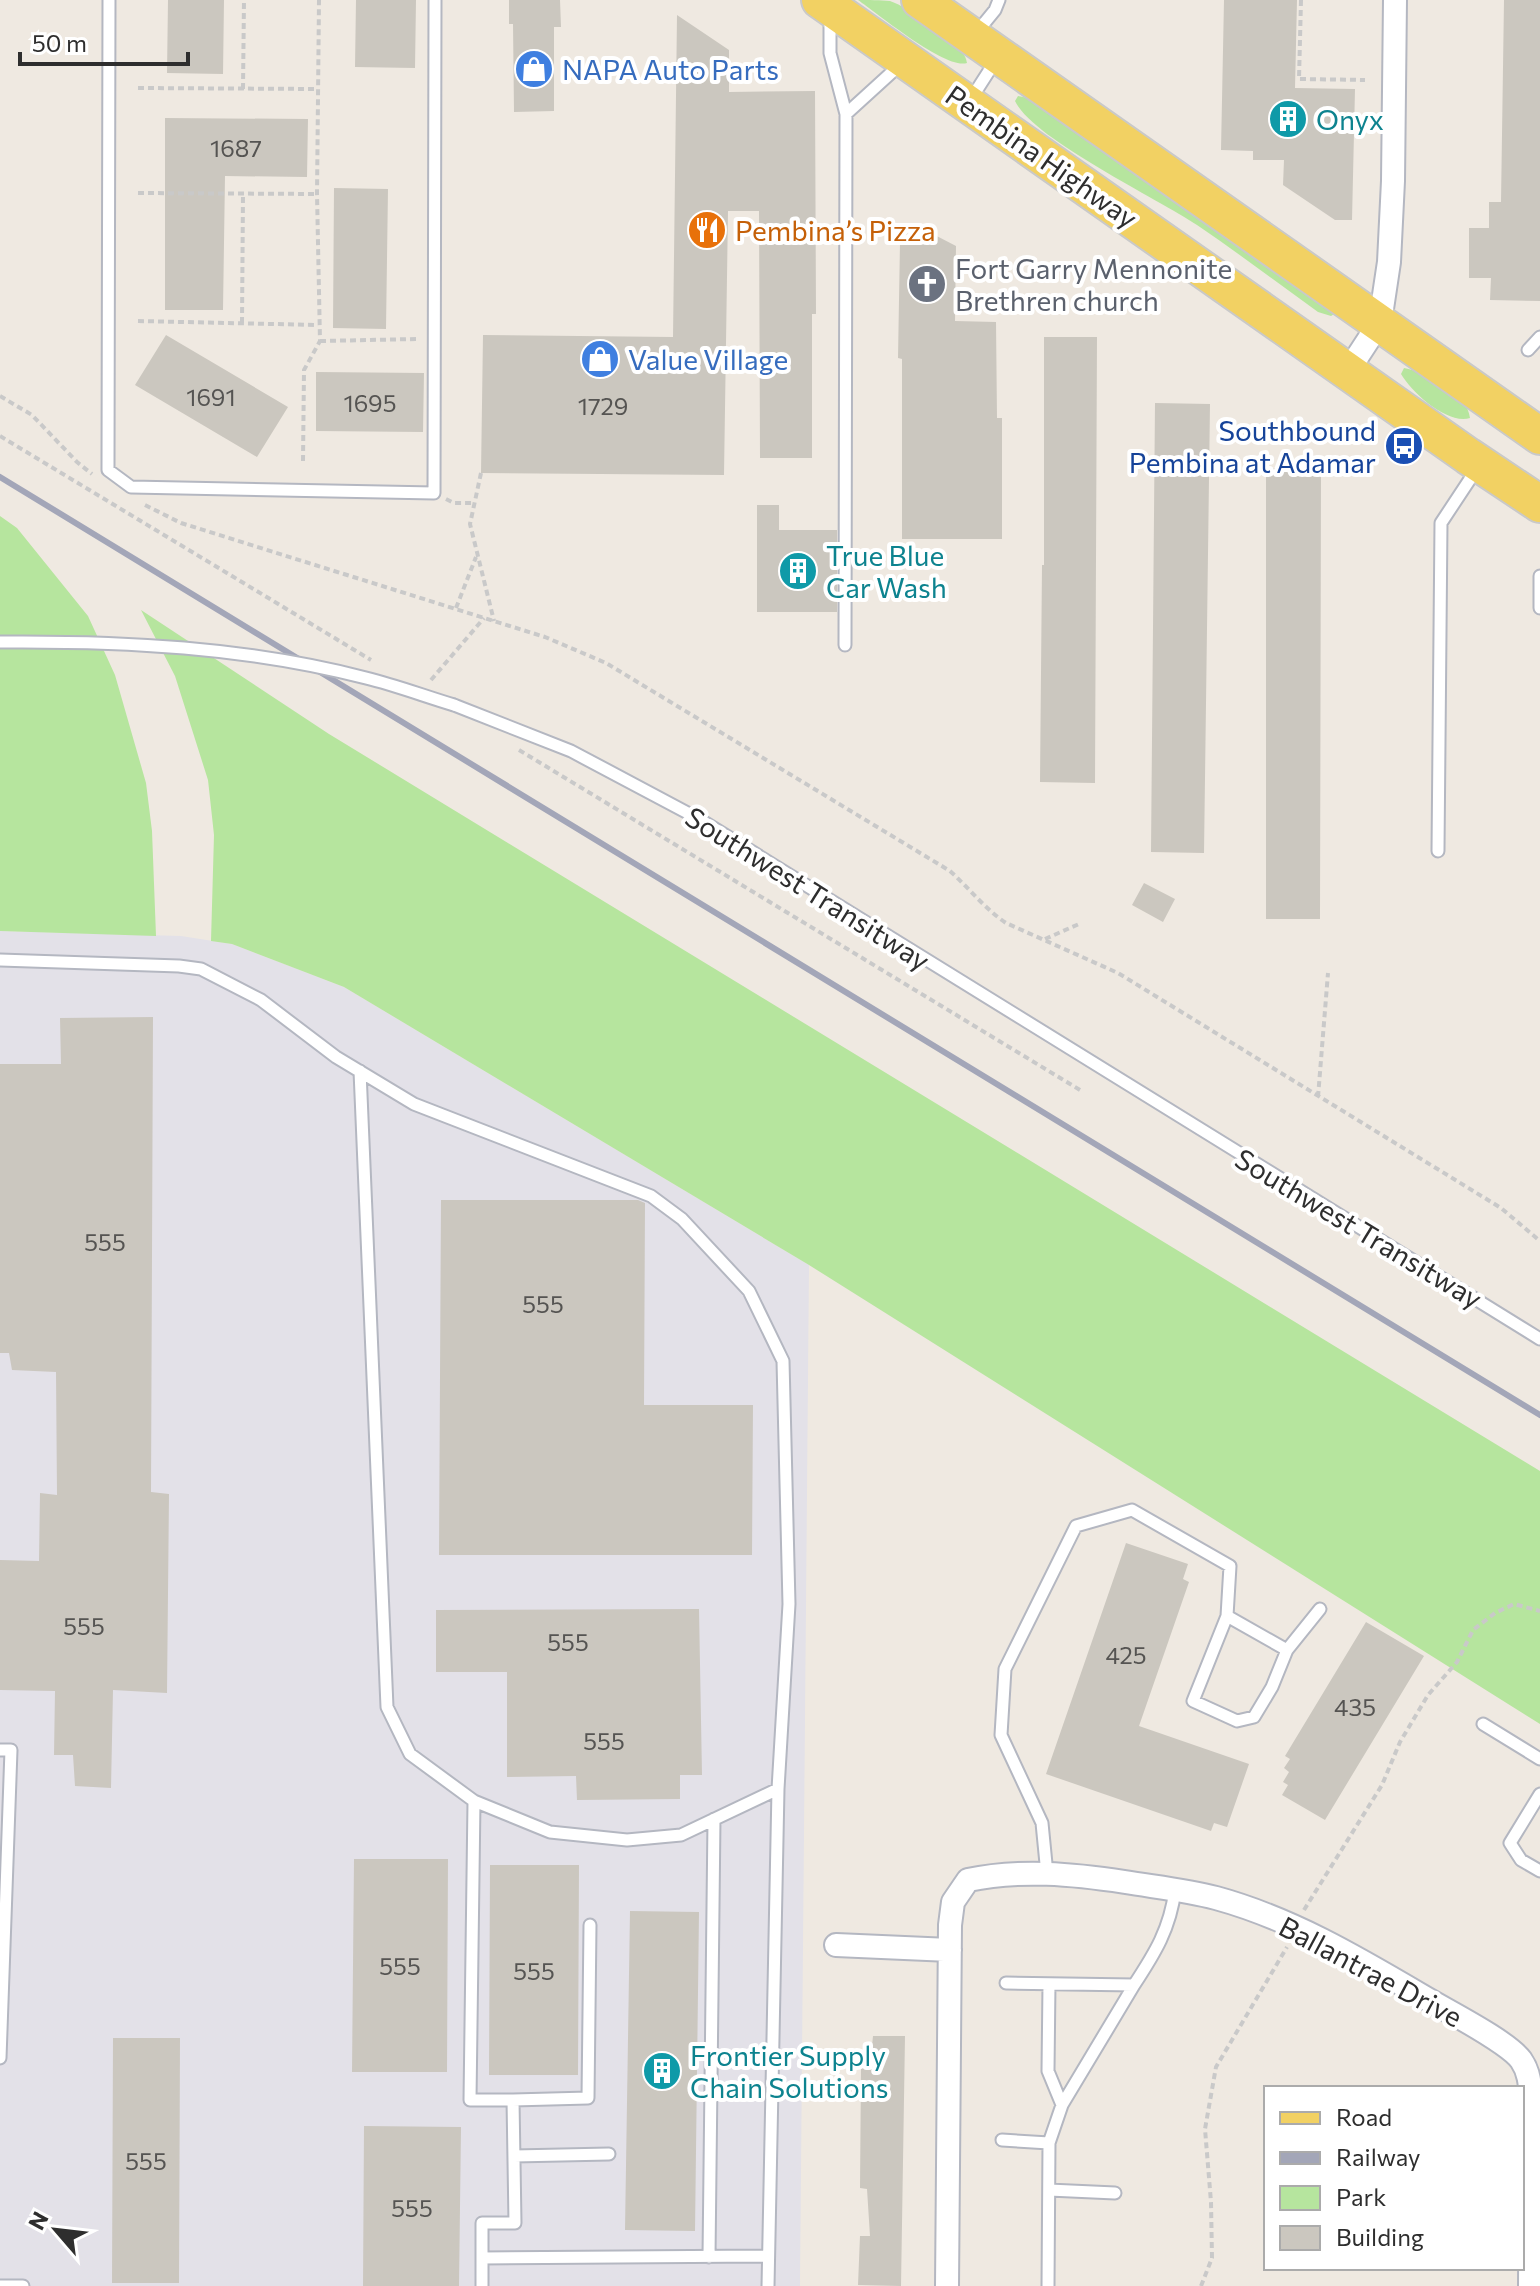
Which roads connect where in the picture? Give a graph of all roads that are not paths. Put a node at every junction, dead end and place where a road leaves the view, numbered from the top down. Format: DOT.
graph roads {
  1 [pos="109,0"];
  2 [pos="435,0"];
  3 [pos="920,0"];
  4 [pos="999,0"];
  5 [pos="1395,0"];
  6 [pos="825,3"];
  7 [pos="986,47"];
  8 [pos="906,60"];
  9 [pos="967,104"];
  10 [pos="846,114"];
  11 [pos="1380,322"];
  12 [pos="1540,337"];
  13 [pos="1528,350"];
  14 [pos="1348,371"];
  15 [pos="1540,436"];
  16 [pos="1480,464"];
  17 [pos="1540,504"];
  18 [pos="1540,576"];
  19 [pos="1540,608"];
  20 [pos="0,642"];
  21 [pos="845,645"];
  22 [pos="1438,851"];
  23 [pos="0,960"];
  24 [pos="360,1071"];
  25 [pos="1540,1339"];
  26 [pos="1320,1609"];
  27 [pos="1227,1616"];
  28 [pos="1287,1650"];
  29 [pos="1483,1724"];
  30 [pos="0,1750"];
  31 [pos="1540,1759"];
  32 [pos="778,1789"];
  33 [pos="1540,1794"];
  34 [pos="474,1801"];
  35 [pos="714,1819"];
  36 [pos="1540,1871"];
  37 [pos="1047,1874"];
  38 [pos="3,1880"];
  39 [pos="1175,1890"];
  40 [pos="590,1925"];
  41 [pos="836,1945"];
  42 [pos="950,1950"];
  43 [pos="1006,1983"];
  44 [pos="1049,1984"];
  45 [pos="1134,1985"];
  46 [pos="0,2058"];
  47 [pos="1534,2075"];
  48 [pos="513,2100"];
  49 [pos="1062,2105"];
  50 [pos="1002,2140"];
  51 [pos="1049,2143"];
  52 [pos="609,2154"];
  53 [pos="514,2156"];
  54 [pos="1049,2190"];
  55 [pos="1115,2193"];
  56 [pos="768,2256"];
  57 [pos="709,2257"];
  58 [pos="482,2258"];
  59 [pos="0,2286"];
  60 [pos="23,2286"];
  61 [pos="482,2286"];
  62 [pos="768,2286"];
  63 [pos="947,2286"];
  64 [pos="1048,2286"];
  65 [pos="1530,2286"];
  1 -- 2 [label="lane"];
  3 -- 7 [label="main road, Pembina Highway"];
  4 -- 7 [label="lane"];
  5 -- 11 [label="street"];
  6 -- 8 [label="main road, Pembina Highway"];
  6 -- 10 [label="lane"];
  7 -- 9 [label="lane"];
  7 -- 11 [label="main road, Pembina Highway"];
  8 -- 9 [label="main road, Pembina Highway"];
  8 -- 10 [label="lane"];
  9 -- 14 [label="main road, Pembina Highway"];
  10 -- 21 [label="lane"];
  11 -- 14 [label="street"];
  11 -- 15 [label="main road, Pembina Highway"];
  12 -- 13 [label="lane"];
  14 -- 16 [label="main road, Pembina Highway"];
  16 -- 17 [label="main road, Pembina Highway"];
  16 -- 22 [label="lane"];
  18 -- 19 [label="lane"];
  20 -- 25 [label="lane, Southwest Transitway, bridge"];
  23 -- 24 [label="lane"];
  24 -- 32 [label="lane"];
  24 -- 34 [label="lane"];
  26 -- 28 [label="lane"];
  27 -- 28 [label="lane"];
  27 -- 28 [label="lane"];
  27 -- 37 [label="lane"];
  29 -- 31 [label="lane"];
  30 -- 38 [label="lane"];
  32 -- 35 [label="lane"];
  32 -- 56 [label="lane"];
  33 -- 36 [label="lane"];
  34 -- 35 [label="lane"];
  34 -- 48 [label="lane"];
  35 -- 57 [label="lane"];
  37 -- 39 [label="street, Ballantrae Drive"];
  37 -- 42 [label="street, Ballantrae Drive"];
  38 -- 46 [label="lane"];
  39 -- 45 [label="lane"];
  39 -- 47 [label="street, Ballantrae Drive"];
  40 -- 48 [label="lane"];
  41 -- 42 [label="street"];
  42 -- 63 [label="street, Ballantrae Drive"];
  43 -- 44 [label="lane"];
  44 -- 45 [label="lane"];
  44 -- 49 [label="lane"];
  45 -- 49 [label="lane"];
  47 -- 65 [label="street, Ballantrae Drive"];
  48 -- 53 [label="lane"];
  49 -- 51 [label="lane"];
  50 -- 51 [label="lane"];
  51 -- 54 [label="lane"];
  52 -- 53 [label="lane"];
  53 -- 58 [label="lane"];
  54 -- 55 [label="lane"];
  54 -- 64 [label="lane"];
  56 -- 57 [label="lane"];
  56 -- 62 [label="lane"];
  57 -- 58 [label="lane"];
  58 -- 61 [label="lane"];
  59 -- 60 [label="lane"];
}
